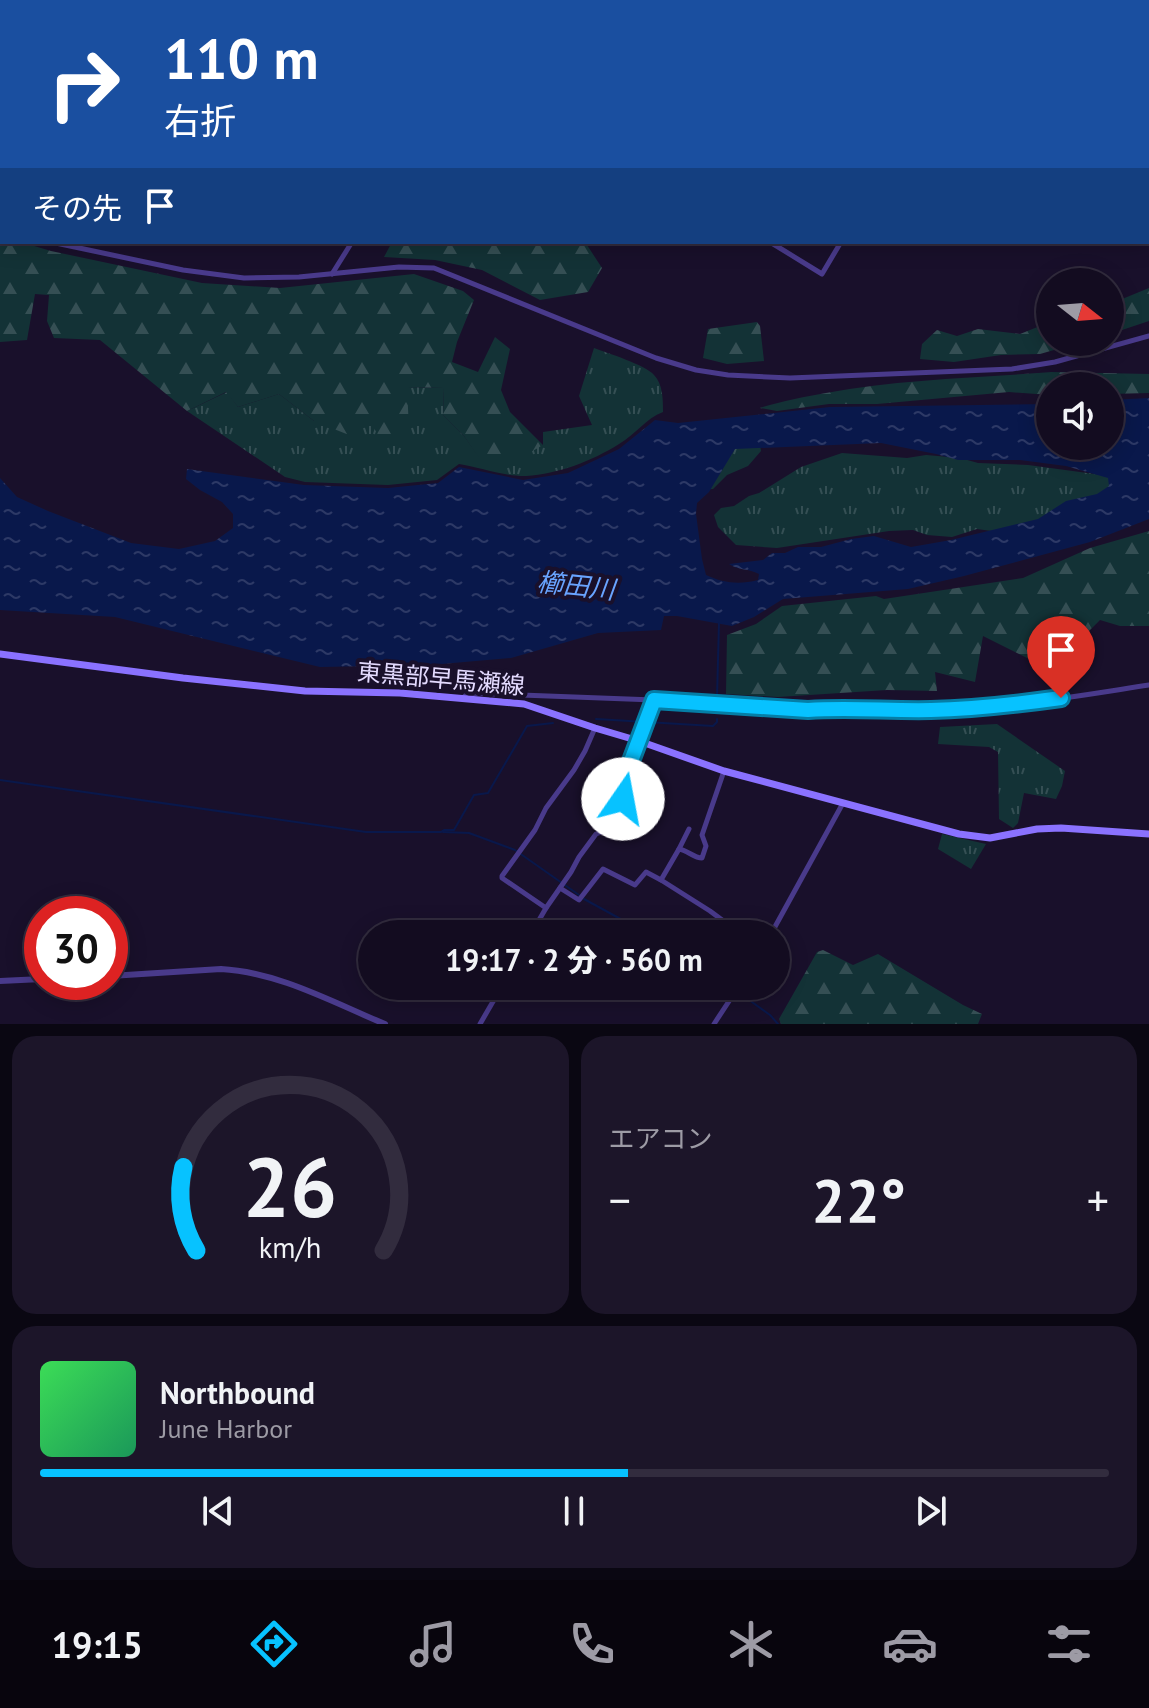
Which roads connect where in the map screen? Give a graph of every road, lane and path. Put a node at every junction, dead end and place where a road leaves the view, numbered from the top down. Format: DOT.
graph roads {
  1 [pos="60,244"];
  2 [pos="351,244"];
  3 [pos="773,244"];
  4 [pos="840,244"];
  5 [pos="332,274"];
  6 [pos="1149,336"];
  7 [pos="0,654"];
  8 [pos="1149,685"];
  9 [pos="463,698"];
  10 [pos="654,700"];
  11 [pos="595,728"];
  12 [pos="640,738"];
  13 [pos="724,771"];
  14 [pos="843,803"];
  15 [pos="689,829"];
  16 [pos="1149,834"];
  17 [pos="679,849"];
  18 [pos="661,880"];
  19 [pos="562,885"];
  20 [pos="546,908"];
  21 [pos="539,920"];
  22 [pos="722,920"];
  23 [pos="779,920"];
  24 [pos="128,975"];
  25 [pos="24,980"];
  26 [pos="0,981"];
  27 [pos="494,1000"];
  28 [pos="729,1000"];
  29 [pos="385,1024"];
  30 [pos="480,1024"];
  31 [pos="714,1024"];
  1 -- 5 [label="street"];
  2 -- 5 [label="street"];
  3 -- 4 [label="street"];
  5 -- 6 [label="street"];
  7 -- 9 [label="main road, 東黒部早馬瀬線"];
  8 -- 10 [label="street"];
  9 -- 10 [label="street"];
  9 -- 11 [label="main road, 東黒部早馬瀬線"];
  10 -- 12 [label="street"];
  11 -- 12 [label="main road, 東黒部早馬瀬線"];
  11 -- 20 [label="street"];
  12 -- 13 [label="main road, 東黒部早馬瀬線"];
  12 -- 19 [label="street"];
  13 -- 14 [label="main road, 東黒部早馬瀬線"];
  13 -- 17 [label="street"];
  14 -- 16 [label="main road, 東黒部早馬瀬線"];
  14 -- 23 [label="street"];
  15 -- 17 [label="street"];
  17 -- 18 [label="street"];
  18 -- 19 [label="street"];
  18 -- 22 [label="street"];
  19 -- 20 [label="street"];
  20 -- 21 [label="street"];
  24 -- 29 [label="street"];
  25 -- 26 [label="street"];
  27 -- 30 [label="street"];
  28 -- 31 [label="street"];
}
